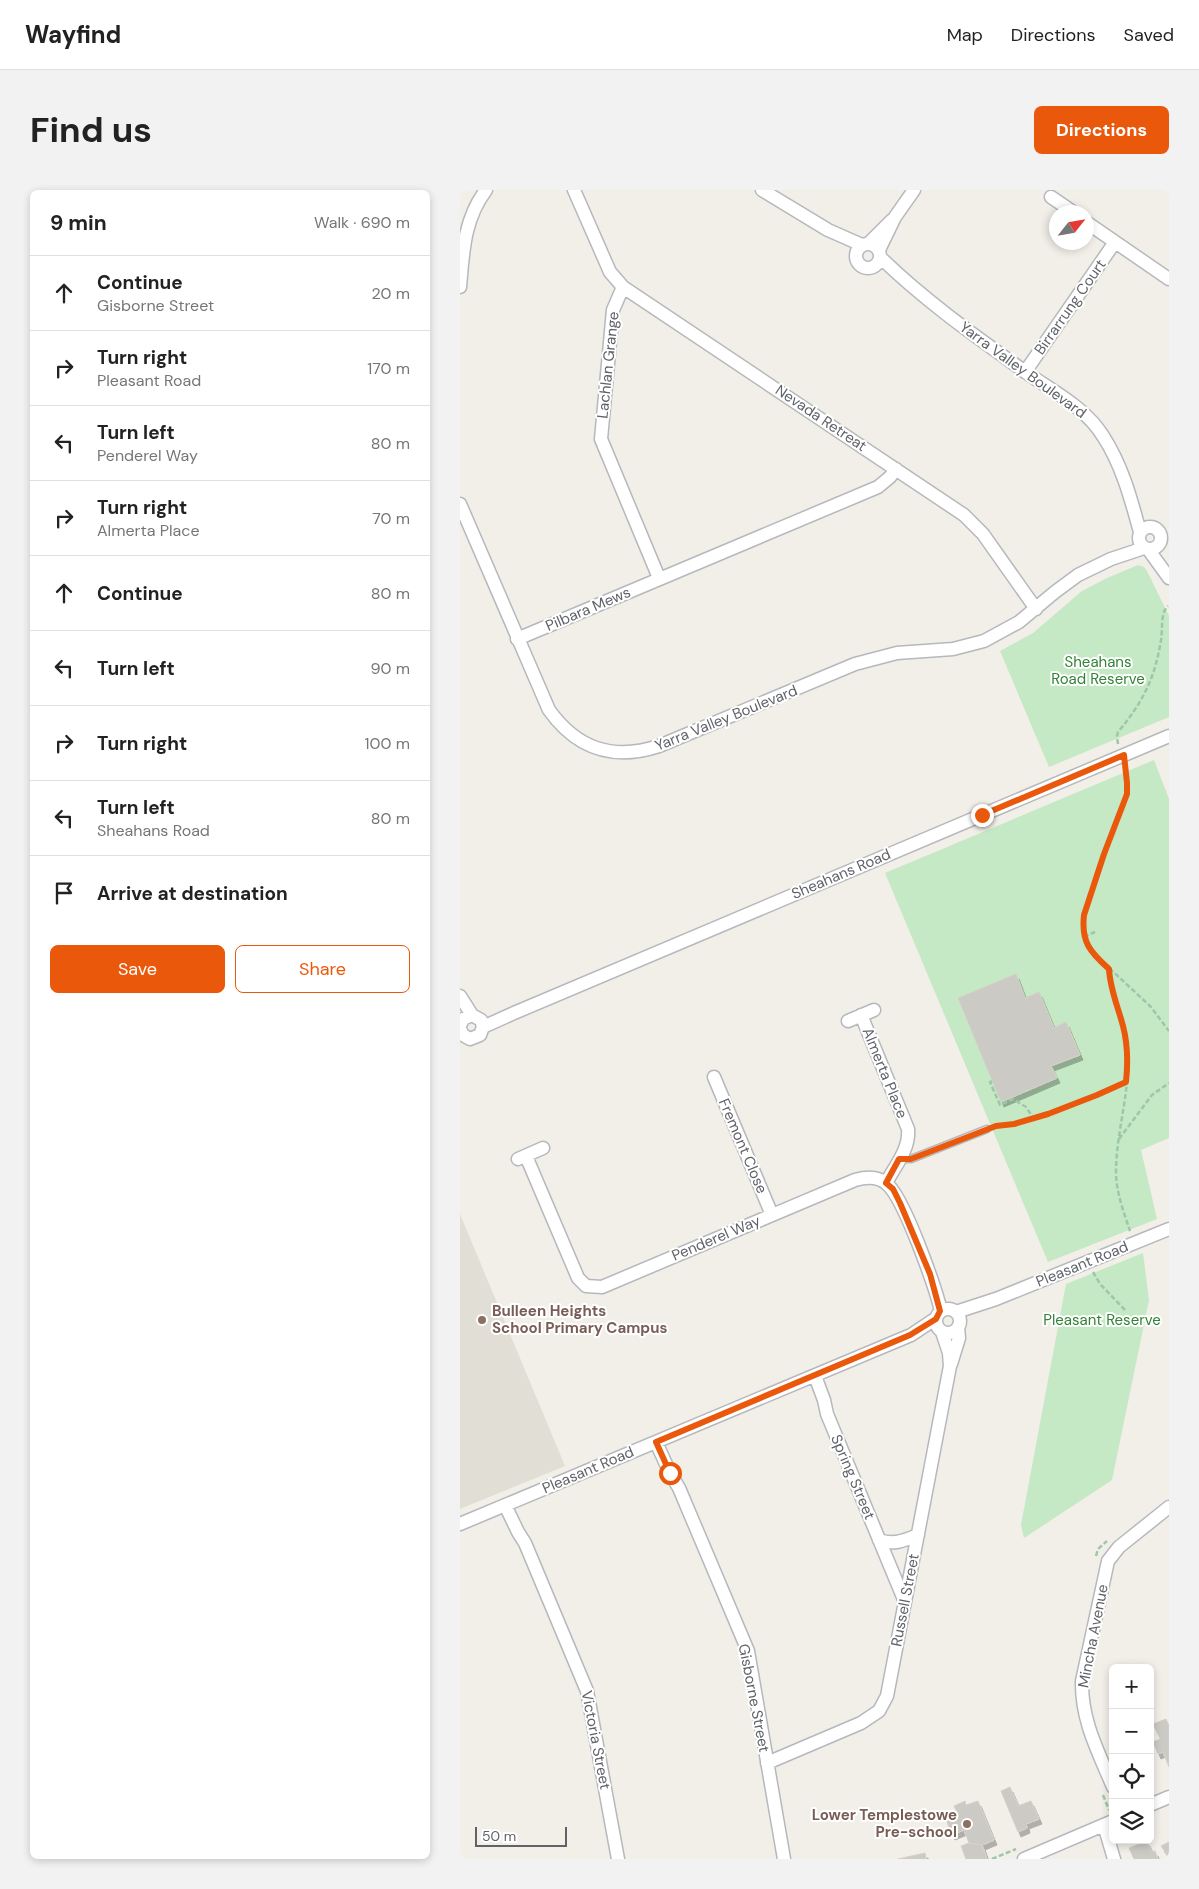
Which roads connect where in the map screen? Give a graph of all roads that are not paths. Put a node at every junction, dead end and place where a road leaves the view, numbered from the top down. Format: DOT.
graph roads {
  1 [pos="486,190"];
  2 [pos="574,190"];
  3 [pos="762,190"];
  4 [pos="914,190"];
  5 [pos="1052,197"];
  6 [pos="1063,205"];
  7 [pos="1094,228"];
  8 [pos="1115,242"];
  9 [pos="870,254"];
  10 [pos="1169,279"];
  11 [pos="623,287"];
  12 [pos="460,288"];
  13 [pos="746,368"];
  14 [pos="1025,372"];
  15 [pos="896,469"];
  16 [pos="460,504"];
  17 [pos="1169,526"];
  18 [pos="1152,538"];
  19 [pos="1169,572"];
  20 [pos="659,578"];
  21 [pos="1169,578"];
  22 [pos="1036,609"];
  23 [pos="517,639"];
  24 [pos="1169,736"];
  25 [pos="460,996"];
  26 [pos="874,1010"];
  27 [pos="861,1015"];
  28 [pos="848,1021"];
  29 [pos="465,1024"];
  30 [pos="714,1077"];
  31 [pos="987,1129"];
  32 [pos="543,1148"];
  33 [pos="899,1159"];
  34 [pos="886,1183"];
  35 [pos="772,1215"];
  36 [pos="1169,1229"];
  37 [pos="948,1320"];
  38 [pos="811,1377"];
  39 [pos="660,1440"];
  40 [pos="509,1503"];
  41 [pos="1169,1507"];
  42 [pos="460,1524"];
  43 [pos="918,1535"];
  44 [pos="879,1540"];
  45 [pos="905,1602"];
  46 [pos="767,1763"];
  47 [pos="1109,1777"];
  48 [pos="1169,1797"];
  49 [pos="1154,1803"];
  50 [pos="1104,1825"];
  51 [pos="618,1859"];
  52 [pos="784,1859"];
  53 [pos="1024,1859"];
  54 [pos="1113,1859"];
  1 -- 12 [label="street"];
  2 -- 11 [label="street, Lachlan Grange"];
  3 -- 9 [label="street, Yarra Valley Boulevard"];
  4 -- 9 [label="street"];
  5 -- 6 [label="street"];
  7 -- 8 [label="street"];
  8 -- 10 [label="street"];
  8 -- 14 [label="street, Birrarrung Court"];
  9 -- 14 [label="street, Yarra Valley Boulevard"];
  11 -- 13 [label="street, Lachlan Grange"];
  11 -- 20 [label="street, Lachlan Grange"];
  13 -- 15 [label="street, Nevada Retreat"];
  14 -- 18 [label="street, Yarra Valley Boulevard"];
  15 -- 20 [label="street, Pilbara Mews"];
  15 -- 22 [label="street, Nevada Retreat"];
  16 -- 23 [label="street, Yarra Valley Boulevard"];
  17 -- 18 [label="street"];
  18 -- 19 [label="street"];
  18 -- 21 [label="street"];
  18 -- 22 [label="street, Yarra Valley Boulevard"];
  20 -- 23 [label="street, Pilbara Mews"];
  22 -- 23 [label="street, Yarra Valley Boulevard"];
  24 -- 29 [label="street, Sheahans Road"];
  25 -- 29 [label="street"];
  26 -- 27 [label="street, Almerta Place"];
  27 -- 28 [label="street, Almerta Place"];
  27 -- 33 [label="street, Almerta Place"];
  30 -- 35 [label="street, Fremont Close"];
  31 -- 33 [label="lane"];
  32 -- 35 [label="street, Penderel Way"];
  33 -- 34 [label="street, Almerta Place"];
  34 -- 35 [label="street, Penderel Way"];
  34 -- 37 [label="street"];
  36 -- 37 [label="street, Pleasant Road"];
  37 -- 38 [label="street, Pleasant Road"];
  37 -- 43 [label="street, Russell Street"];
  38 -- 39 [label="street, Pleasant Road"];
  38 -- 44 [label="street, Spring Street"];
  39 -- 40 [label="street, Pleasant Road"];
  39 -- 46 [label="street, Gisborne Street"];
  40 -- 42 [label="street, Pleasant Road"];
  40 -- 51 [label="street, Victoria Street"];
  41 -- 47 [label="street, Mincha Avenue"];
  43 -- 44 [label="street"];
  43 -- 45 [label="street, Russell Street"];
  44 -- 45 [label="street, Spring Street"];
  45 -- 46 [label="street, Russell Street"];
  46 -- 52 [label="street, Gisborne Street"];
  48 -- 49 [label="street"];
  50 -- 53 [label="street"];
  50 -- 54 [label="street"];
}
